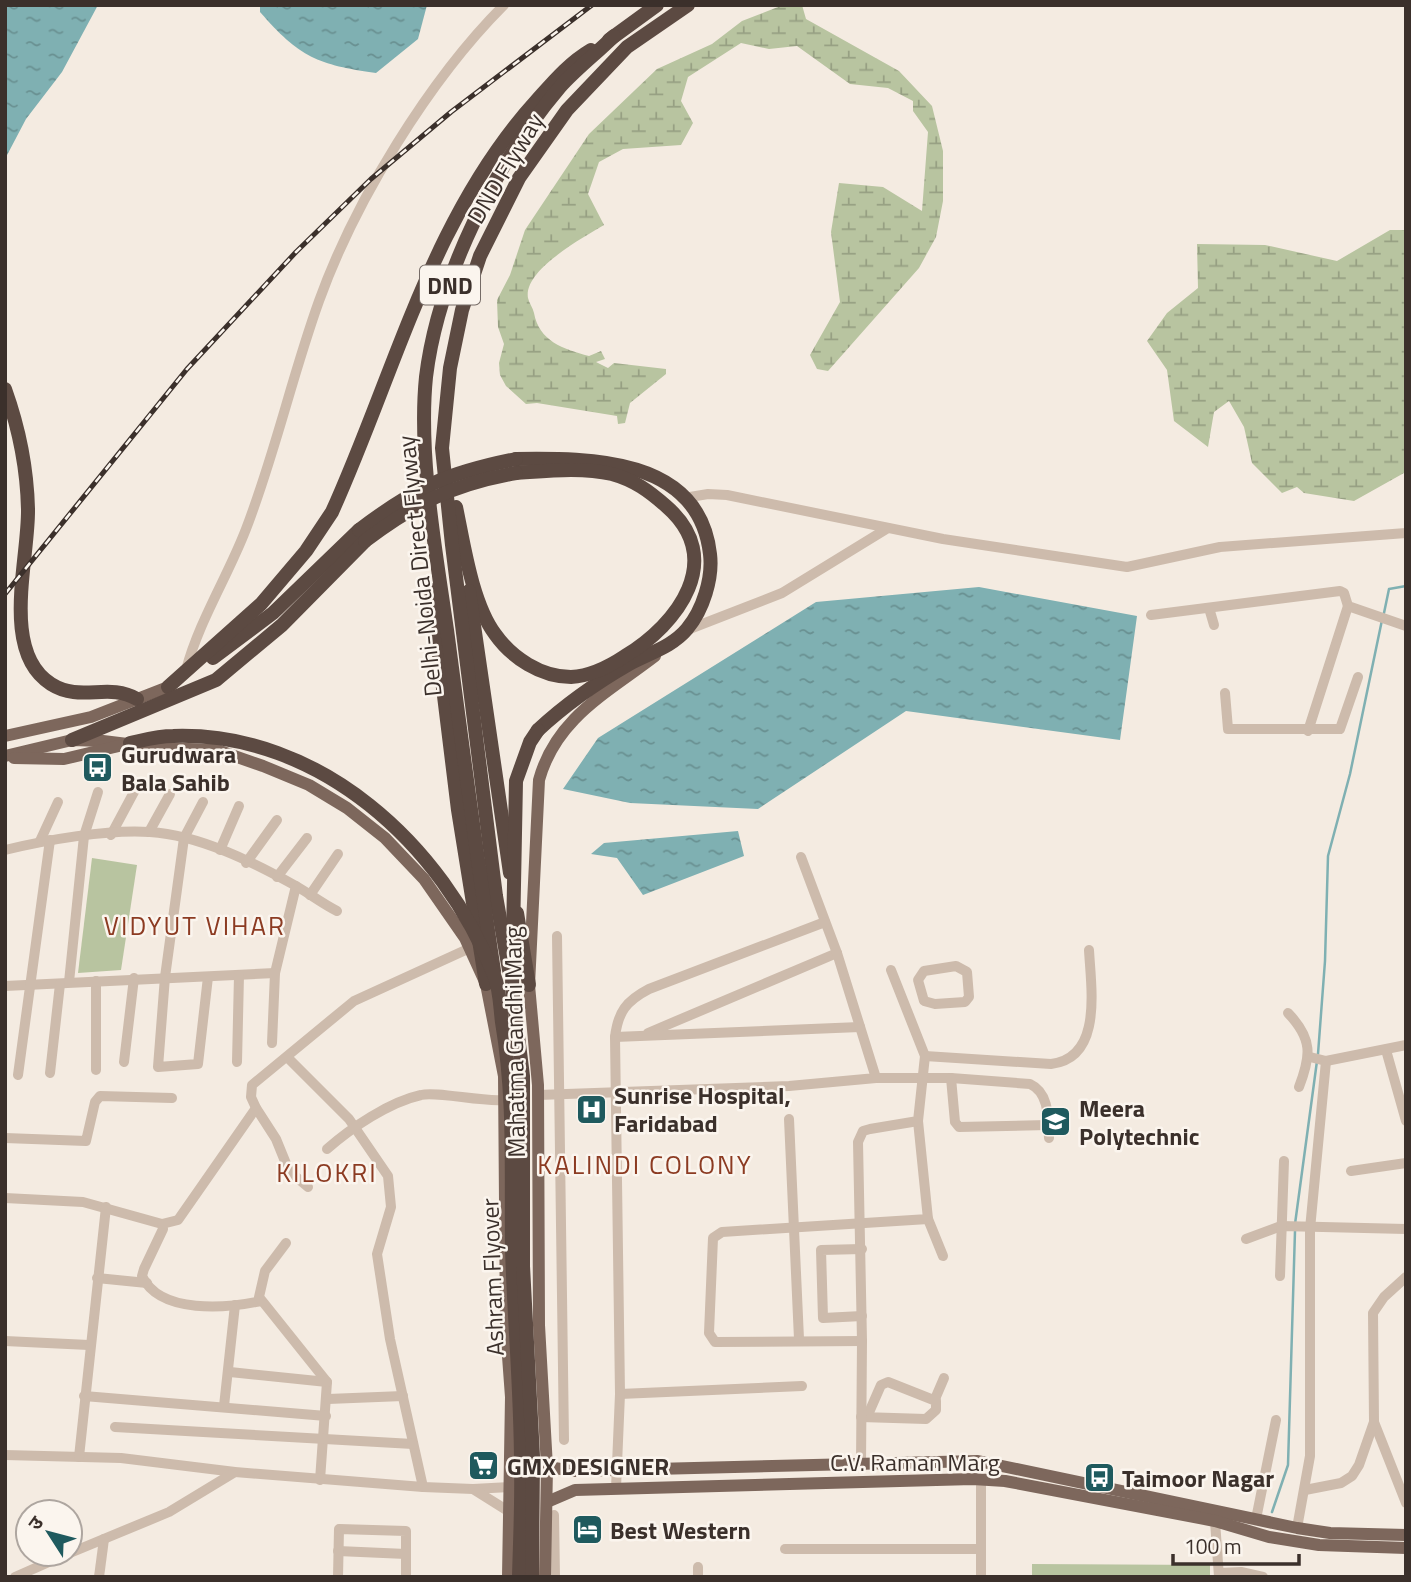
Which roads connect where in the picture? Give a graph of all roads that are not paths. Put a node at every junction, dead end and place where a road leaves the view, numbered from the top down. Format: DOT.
graph roads {
  1 [pos="504,5"];
  2 [pos="657,5"];
  3 [pos="688,5"];
  4 [pos="614,36"];
  5 [pos="5,389"];
  6 [pos="442,448"];
  7 [pos="516,466"];
  8 [pos="684,498"];
  9 [pos="432,513"];
  10 [pos="460,528"];
  11 [pos="888,528"];
  12 [pos="1406,533"];
  13 [pos="362,535"];
  14 [pos="1348,606"];
  15 [pos="1209,608"];
  16 [pos="1151,615"];
  17 [pos="1214,625"];
  18 [pos="1406,626"];
  19 [pos="200,630"];
  20 [pos="687,630"];
  21 [pos="222,641"];
  22 [pos="667,647"];
  23 [pos="186,670"];
  24 [pos="1358,677"];
  25 [pos="168,687"];
  26 [pos="1225,694"];
  27 [pos="138,699"];
  28 [pos="1308,731"];
  29 [pos="5,736"];
  30 [pos="72,740"];
  31 [pos="130,743"];
  32 [pos="5,757"];
  33 [pos="97,792"];
  34 [pos="134,792"];
  35 [pos="170,794"];
  36 [pos="58,802"];
  37 [pos="203,802"];
  38 [pos="239,806"];
  39 [pos="276,820"];
  40 [pos="149,832"];
  41 [pos="111,835"];
  42 [pos="83,836"];
  43 [pos="184,838"];
  44 [pos="307,838"];
  45 [pos="45,841"];
  46 [pos="5,850"];
  47 [pos="220,850"];
  48 [pos="338,854"];
  49 [pos="801,857"];
  50 [pos="246,863"];
  51 [pos="277,877"];
  52 [pos="296,886"];
  53 [pos="310,895"];
  54 [pos="337,911"];
  55 [pos="825,922"];
  56 [pos="557,936"];
  57 [pos="470,948"];
  58 [pos="1089,950"];
  59 [pos="836,953"];
  60 [pos="275,973"];
  61 [pos="239,975"];
  62 [pos="165,977"];
  63 [pos="208,977"];
  64 [pos="134,978"];
  65 [pos="918,980"];
  66 [pos="96,981"];
  67 [pos="491,981"];
  68 [pos="65,983"];
  69 [pos="31,984"];
  70 [pos="529,985"];
  71 [pos="5,986"];
  72 [pos="512,988"];
  73 [pos="1288,1013"];
  74 [pos="860,1027"];
  75 [pos="642,1036"];
  76 [pos="615,1037"];
  77 [pos="272,1043"];
  78 [pos="1406,1045"];
  79 [pos="1386,1050"];
  80 [pos="925,1056"];
  81 [pos="288,1059"];
  82 [pos="1319,1059"];
  83 [pos="124,1062"];
  84 [pos="237,1062"];
  85 [pos="96,1070"];
  86 [pos="50,1073"];
  87 [pos="18,1075"];
  88 [pos="923,1077"];
  89 [pos="876,1078"];
  90 [pos="951,1078"];
  91 [pos="1299,1087"];
  92 [pos="616,1092"];
  93 [pos="538,1095"];
  94 [pos="561,1095"];
  95 [pos="172,1098"];
  96 [pos="503,1100"];
  97 [pos="256,1108"];
  98 [pos="789,1119"];
  99 [pos="918,1121"];
  100 [pos="1406,1121"];
  101 [pos="354,1125"];
  102 [pos="1048,1125"];
  103 [pos="5,1138"];
  104 [pos="1049,1138"];
  105 [pos="327,1149"];
  106 [pos="1284,1161"];
  107 [pos="1406,1163"];
  108 [pos="1351,1171"];
  109 [pos="308,1186"];
  110 [pos="5,1198"];
  111 [pos="106,1207"];
  112 [pos="928,1219"];
  113 [pos="162,1224"];
  114 [pos="861,1226"];
  115 [pos="796,1227"];
  116 [pos="1295,1228"];
  117 [pos="1406,1229"];
  118 [pos="1246,1240"];
  119 [pos="286,1243"];
  120 [pos="862,1249"];
  121 [pos="943,1256"];
  122 [pos="506,1269"];
  123 [pos="538,1269"];
  124 [pos="1280,1276"];
  125 [pos="1406,1277"];
  126 [pos="97,1278"];
  127 [pos="147,1283"];
  128 [pos="261,1301"];
  129 [pos="235,1305"];
  130 [pos="862,1316"];
  131 [pos="799,1339"];
  132 [pos="862,1341"];
  133 [pos="5,1342"];
  134 [pos="89,1345"];
  135 [pos="230,1372"];
  136 [pos="944,1378"];
  137 [pos="327,1382"];
  138 [pos="802,1386"];
  139 [pos="620,1394"];
  140 [pos="84,1396"];
  141 [pos="402,1396"];
  142 [pos="328,1399"];
  143 [pos="936,1399"];
  144 [pos="224,1406"];
  145 [pos="326,1416"];
  146 [pos="864,1417"];
  147 [pos="1276,1420"];
  148 [pos="1374,1422"];
  149 [pos="115,1427"];
  150 [pos="324,1440"];
  151 [pos="564,1440"];
  152 [pos="413,1444"];
  153 [pos="5,1455"];
  154 [pos="79,1457"];
  155 [pos="989,1463"];
  156 [pos="861,1464"];
  157 [pos="547,1467"];
  158 [pos="617,1469"];
  159 [pos="235,1472"];
  160 [pos="320,1479"];
  161 [pos="985,1480"];
  162 [pos="511,1486"];
  163 [pos="423,1487"];
  164 [pos="616,1488"];
  165 [pos="473,1489"];
  166 [pos="1305,1490"];
  167 [pos="547,1502"];
  168 [pos="1406,1503"];
  169 [pos="508,1511"];
  170 [pos="554,1516"];
  171 [pos="1256,1520"];
  172 [pos="1216,1521"];
  173 [pos="1297,1528"];
  174 [pos="1406,1535"];
  175 [pos="104,1539"];
  176 [pos="84,1547"];
  177 [pos="1406,1548"];
  178 [pos="785,1549"];
  179 [pos="981,1549"];
  180 [pos="338,1551"];
  181 [pos="406,1555"];
  182 [pos="35,1568"];
  183 [pos="1219,1575"];
  184 [pos="15,1577"];
  185 [pos="99,1577"];
  186 [pos="338,1577"];
  187 [pos="406,1577"];
  188 [pos="508,1577"];
  189 [pos="519,1577"];
  190 [pos="532,1577"];
  191 [pos="545,1577"];
  192 [pos="555,1577"];
  193 [pos="981,1577"];
  194 [pos="1263,1577"];
  1 -- 19 [label="street"];
  2 -- 4 [label="highway"];
  3 -- 6 [label="highway, DND Flyway"];
  4 -- 9 [label="highway, Delhi-Noida Direct Flyway / DND"];
  4 -- 21 [label="highway"];
  5 -- 27 [label="highway"];
  6 -- 10 [label="highway"];
  6 -- 72 [label="highway, Delhi-Noida Direct Flyway, bridge"];
  7 -- 8 [label="highway"];
  7 -- 10 [label="highway"];
  7 -- 13 [label="highway, bridge"];
  8 -- 11 [label="street"];
  8 -- 20 [label="highway"];
  9 -- 67 [label="highway, Delhi-Noida Direct Flyway / DND, bridge"];
  9 -- 67 [label="highway"];
  10 -- 70 [label="highway"];
  11 -- 12 [label="street"];
  11 -- 20 [label="street"];
  13 -- 25 [label="highway"];
  13 -- 30 [label="highway"];
  14 -- 15 [label="street"];
  14 -- 18 [label="street"];
  14 -- 28 [label="street"];
  15 -- 16 [label="street"];
  15 -- 17 [label="street"];
  19 -- 21 [label="street"];
  19 -- 23 [label="street"];
  20 -- 22 [label="highway"];
  21 -- 23 [label="highway"];
  22 -- 70 [label="main road, Mahatma Gandhi Marg"];
  22 -- 72 [label="highway, bridge"];
  23 -- 25 [label="highway"];
  24 -- 28 [label="street"];
  25 -- 27 [label="main road"];
  26 -- 28 [label="street"];
  27 -- 29 [label="main road"];
  30 -- 31 [label="main road, Mahatma Gandhi Marg"];
  30 -- 32 [label="main road, Mahatma Gandhi Marg"];
  31 -- 32 [label="main road"];
  31 -- 57 [label="main road, Mahatma Gandhi Marg"];
  31 -- 67 [label="highway, bridge"];
  33 -- 42 [label="street"];
  34 -- 41 [label="street"];
  35 -- 40 [label="street"];
  36 -- 45 [label="street"];
  37 -- 43 [label="street"];
  38 -- 47 [label="street"];
  39 -- 50 [label="street"];
  40 -- 41 [label="street"];
  40 -- 43 [label="street"];
  41 -- 42 [label="street"];
  42 -- 45 [label="street"];
  42 -- 68 [label="street"];
  43 -- 47 [label="street"];
  43 -- 62 [label="street"];
  44 -- 51 [label="street"];
  45 -- 46 [label="street"];
  45 -- 69 [label="street"];
  47 -- 50 [label="street"];
  48 -- 53 [label="street"];
  49 -- 55 [label="street"];
  50 -- 51 [label="street"];
  51 -- 52 [label="street"];
  52 -- 53 [label="street"];
  52 -- 60 [label="street"];
  53 -- 54 [label="street"];
  55 -- 59 [label="street"];
  55 -- 76 [label="street"];
  56 -- 94 [label="street"];
  57 -- 67 [label="main road, Mahatma Gandhi Marg"];
  57 -- 81 [label="street"];
  58 -- 80 [label="street"];
  59 -- 74 [label="street"];
  59 -- 75 [label="street"];
  60 -- 61 [label="street"];
  60 -- 77 [label="street"];
  61 -- 63 [label="street"];
  61 -- 84 [label="street"];
  62 -- 63 [label="street"];
  62 -- 63 [label="street"];
  62 -- 64 [label="street"];
  64 -- 66 [label="street"];
  64 -- 83 [label="street"];
  65 -- 65 [label="street"];
  65 -- 80 [label="street"];
  66 -- 68 [label="street"];
  66 -- 85 [label="street"];
  67 -- 96 [label="main road, Mahatma Gandhi Marg"];
  67 -- 189 [label="highway, Ashram Flyover, bridge"];
  68 -- 69 [label="street"];
  68 -- 86 [label="street"];
  69 -- 71 [label="street"];
  69 -- 87 [label="street"];
  70 -- 93 [label="main road, Mahatma Gandhi Marg"];
  72 -- 190 [label="highway, Ashram Flyover, bridge"];
  73 -- 82 [label="street"];
  74 -- 75 [label="street"];
  74 -- 89 [label="street"];
  75 -- 76 [label="street"];
  76 -- 92 [label="street"];
  78 -- 79 [label="street"];
  79 -- 82 [label="street"];
  79 -- 100 [label="street"];
  80 -- 88 [label="street"];
  81 -- 97 [label="street"];
  81 -- 101 [label="street"];
  82 -- 91 [label="street"];
  82 -- 116 [label="street"];
  88 -- 89 [label="street"];
  88 -- 90 [label="street"];
  88 -- 99 [label="street"];
  89 -- 92 [label="street"];
  90 -- 102 [label="street"];
  90 -- 102 [label="street"];
  92 -- 94 [label="street"];
  92 -- 139 [label="street"];
  93 -- 94 [label="street"];
  93 -- 123 [label="main road, Mahatma Gandhi Marg"];
  94 -- 151 [label="street"];
  95 -- 103 [label="street"];
  96 -- 101 [label="street"];
  96 -- 122 [label="main road, Mahatma Gandhi Marg"];
  97 -- 109 [label="street"];
  97 -- 113 [label="street"];
  98 -- 115 [label="street"];
  99 -- 112 [label="street"];
  99 -- 114 [label="street"];
  101 -- 105 [label="street"];
  101 -- 141 [label="street"];
  102 -- 104 [label="street"];
  106 -- 116 [label="street"];
  107 -- 108 [label="street"];
  110 -- 111 [label="street"];
  111 -- 113 [label="street"];
  111 -- 126 [label="street"];
  112 -- 114 [label="street"];
  112 -- 121 [label="street"];
  113 -- 127 [label="street"];
  114 -- 115 [label="street"];
  114 -- 120 [label="street"];
  115 -- 131 [label="street"];
  115 -- 131 [label="street"];
  116 -- 117 [label="street"];
  116 -- 118 [label="street"];
  116 -- 124 [label="street"];
  116 -- 166 [label="street"];
  119 -- 128 [label="street"];
  120 -- 130 [label="street"];
  120 -- 130 [label="street"];
  122 -- 123 [label="main road"];
  122 -- 162 [label="main road, Mahatma Gandhi Marg"];
  123 -- 157 [label="main road, Mahatma Gandhi Marg"];
  125 -- 148 [label="street"];
  126 -- 127 [label="street"];
  126 -- 134 [label="street"];
  127 -- 129 [label="street"];
  128 -- 129 [label="street"];
  128 -- 137 [label="street"];
  129 -- 135 [label="street"];
  130 -- 132 [label="street"];
  131 -- 132 [label="street"];
  132 -- 146 [label="street"];
  133 -- 134 [label="street"];
  134 -- 140 [label="street"];
  135 -- 137 [label="street"];
  135 -- 144 [label="street"];
  136 -- 143 [label="street"];
  137 -- 142 [label="street"];
  138 -- 139 [label="street"];
  139 -- 158 [label="street"];
  140 -- 144 [label="street"];
  140 -- 154 [label="street"];
  141 -- 142 [label="street"];
  141 -- 152 [label="street"];
  142 -- 145 [label="street"];
  143 -- 146 [label="street"];
  143 -- 146 [label="street"];
  144 -- 145 [label="street"];
  145 -- 150 [label="street"];
  146 -- 156 [label="street"];
  147 -- 171 [label="street"];
  148 -- 166 [label="street"];
  148 -- 168 [label="street"];
  149 -- 150 [label="street"];
  150 -- 152 [label="street"];
  150 -- 160 [label="street"];
  152 -- 163 [label="street"];
  153 -- 154 [label="street"];
  154 -- 159 [label="street"];
  155 -- 156 [label="main road, C.V. Raman Marg"];
  155 -- 161 [label="main road"];
  155 -- 171 [label="main road, C.V. Raman Marg"];
  156 -- 158 [label="main road, C.V. Raman Marg"];
  157 -- 158 [label="main road, C.V. Raman Marg"];
  157 -- 167 [label="main road, Mahatma Gandhi Marg"];
  158 -- 164 [label="street"];
  159 -- 160 [label="street"];
  159 -- 175 [label="street"];
  160 -- 163 [label="street"];
  161 -- 164 [label="main road, C.V. Raman Marg"];
  161 -- 172 [label="main road, C.V. Raman Marg"];
  161 -- 179 [label="street"];
  162 -- 165 [label="street"];
  162 -- 169 [label="main road, Mahatma Gandhi Marg"];
  163 -- 165 [label="street"];
  164 -- 167 [label="main road, C.V. Raman Marg"];
  165 -- 169 [label="street"];
  166 -- 173 [label="street"];
  167 -- 191 [label="main road, Mahatma Gandhi Marg"];
  169 -- 188 [label="main road, Mahatma Gandhi Marg"];
  170 -- 192 [label="street"];
  171 -- 173 [label="main road, C.V. Raman Marg"];
  172 -- 177 [label="main road, C.V. Raman Marg"];
  172 -- 183 [label="street"];
  173 -- 174 [label="main road, C.V. Raman Marg"];
  175 -- 176 [label="street"];
  175 -- 185 [label="street"];
  178 -- 179 [label="street"];
  179 -- 193 [label="street"];
  180 -- 181 [label="street"];
  180 -- 181 [label="street"];
  180 -- 186 [label="street"];
  181 -- 187 [label="street"];
  182 -- 184 [label="street"];
  183 -- 194 [label="street"];
}
